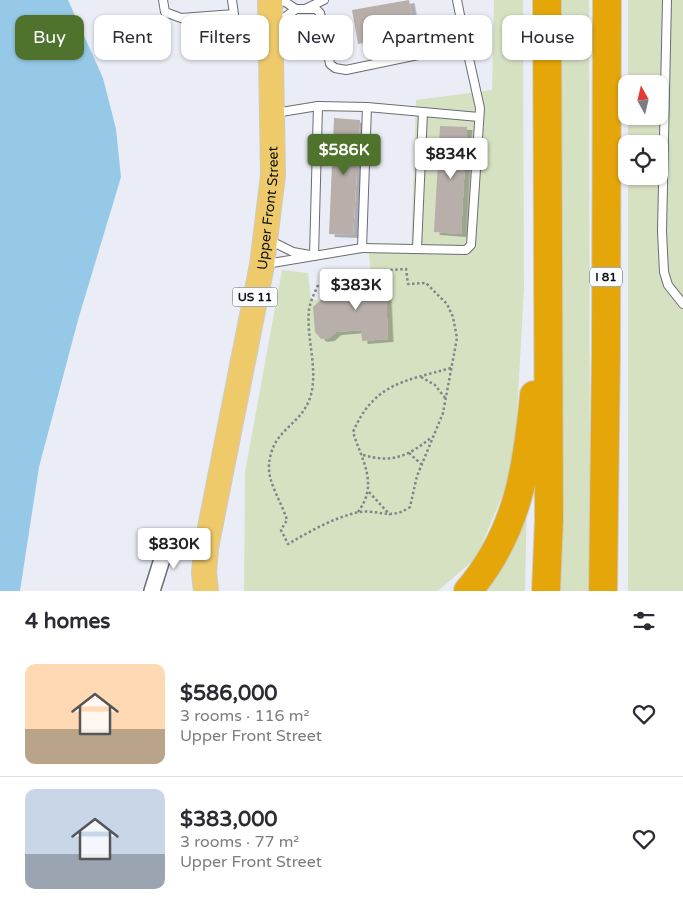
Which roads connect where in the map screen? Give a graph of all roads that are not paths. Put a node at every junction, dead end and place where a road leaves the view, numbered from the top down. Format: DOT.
graph roads {
  1 [pos="163,0"];
  2 [pos="232,0"];
  3 [pos="270,0"];
  4 [pos="282,0"];
  5 [pos="324,0"];
  6 [pos="457,0"];
  7 [pos="547,0"];
  8 [pos="607,0"];
  9 [pos="667,0"];
  10 [pos="305,8"];
  11 [pos="296,9"];
  12 [pos="460,15"];
  13 [pos="271,30"];
  14 [pos="394,60"];
  15 [pos="469,60"];
  16 [pos="318,106"];
  17 [pos="367,107"];
  18 [pos="423,112"];
  19 [pos="273,114"];
  20 [pos="479,117"];
  21 [pos="549,219"];
  22 [pos="265,238"];
  23 [pos="362,248"];
  24 [pos="417,248"];
  25 [pos="314,256"];
  26 [pos="262,265"];
  27 [pos="683,304"];
  28 [pos="168,540"];
  29 [pos="604,554"];
  30 [pos="152,591"];
  31 [pos="206,591"];
  32 [pos="468,591"];
  33 [pos="546,591"];
  34 [pos="603,591"];
  35 [pos="607,591"];
  1 -- 2 [label="lane"];
  3 -- 13 [label="main road, Upper Front Street / US 11"];
  4 -- 11 [label="lane"];
  5 -- 10 [label="lane"];
  6 -- 12 [label="lane"];
  7 -- 21 [label="highway"];
  8 -- 29 [label="highway, I 81"];
  9 -- 27 [label="lane"];
  10 -- 11 [label="lane"];
  10 -- 14 [label="lane"];
  11 -- 13 [label="lane"];
  13 -- 19 [label="main road, Upper Front Street / US 11"];
  15 -- 20 [label="lane"];
  16 -- 17 [label="lane"];
  16 -- 19 [label="lane"];
  16 -- 25 [label="lane"];
  17 -- 18 [label="lane"];
  17 -- 23 [label="lane"];
  18 -- 20 [label="lane"];
  18 -- 24 [label="lane"];
  19 -- 22 [label="main road, Upper Front Street / US 11"];
  20 -- 24 [label="lane"];
  21 -- 32 [label="highway"];
  21 -- 33 [label="highway"];
  22 -- 25 [label="lane"];
  22 -- 26 [label="main road, Upper Front Street / US 11"];
  23 -- 24 [label="lane"];
  23 -- 25 [label="lane"];
  25 -- 26 [label="lane"];
  26 -- 31 [label="main road, Upper Front Street / US 11"];
  28 -- 30 [label="street"];
  29 -- 34 [label="highway, I 81"];
  29 -- 35 [label="highway"];
}
